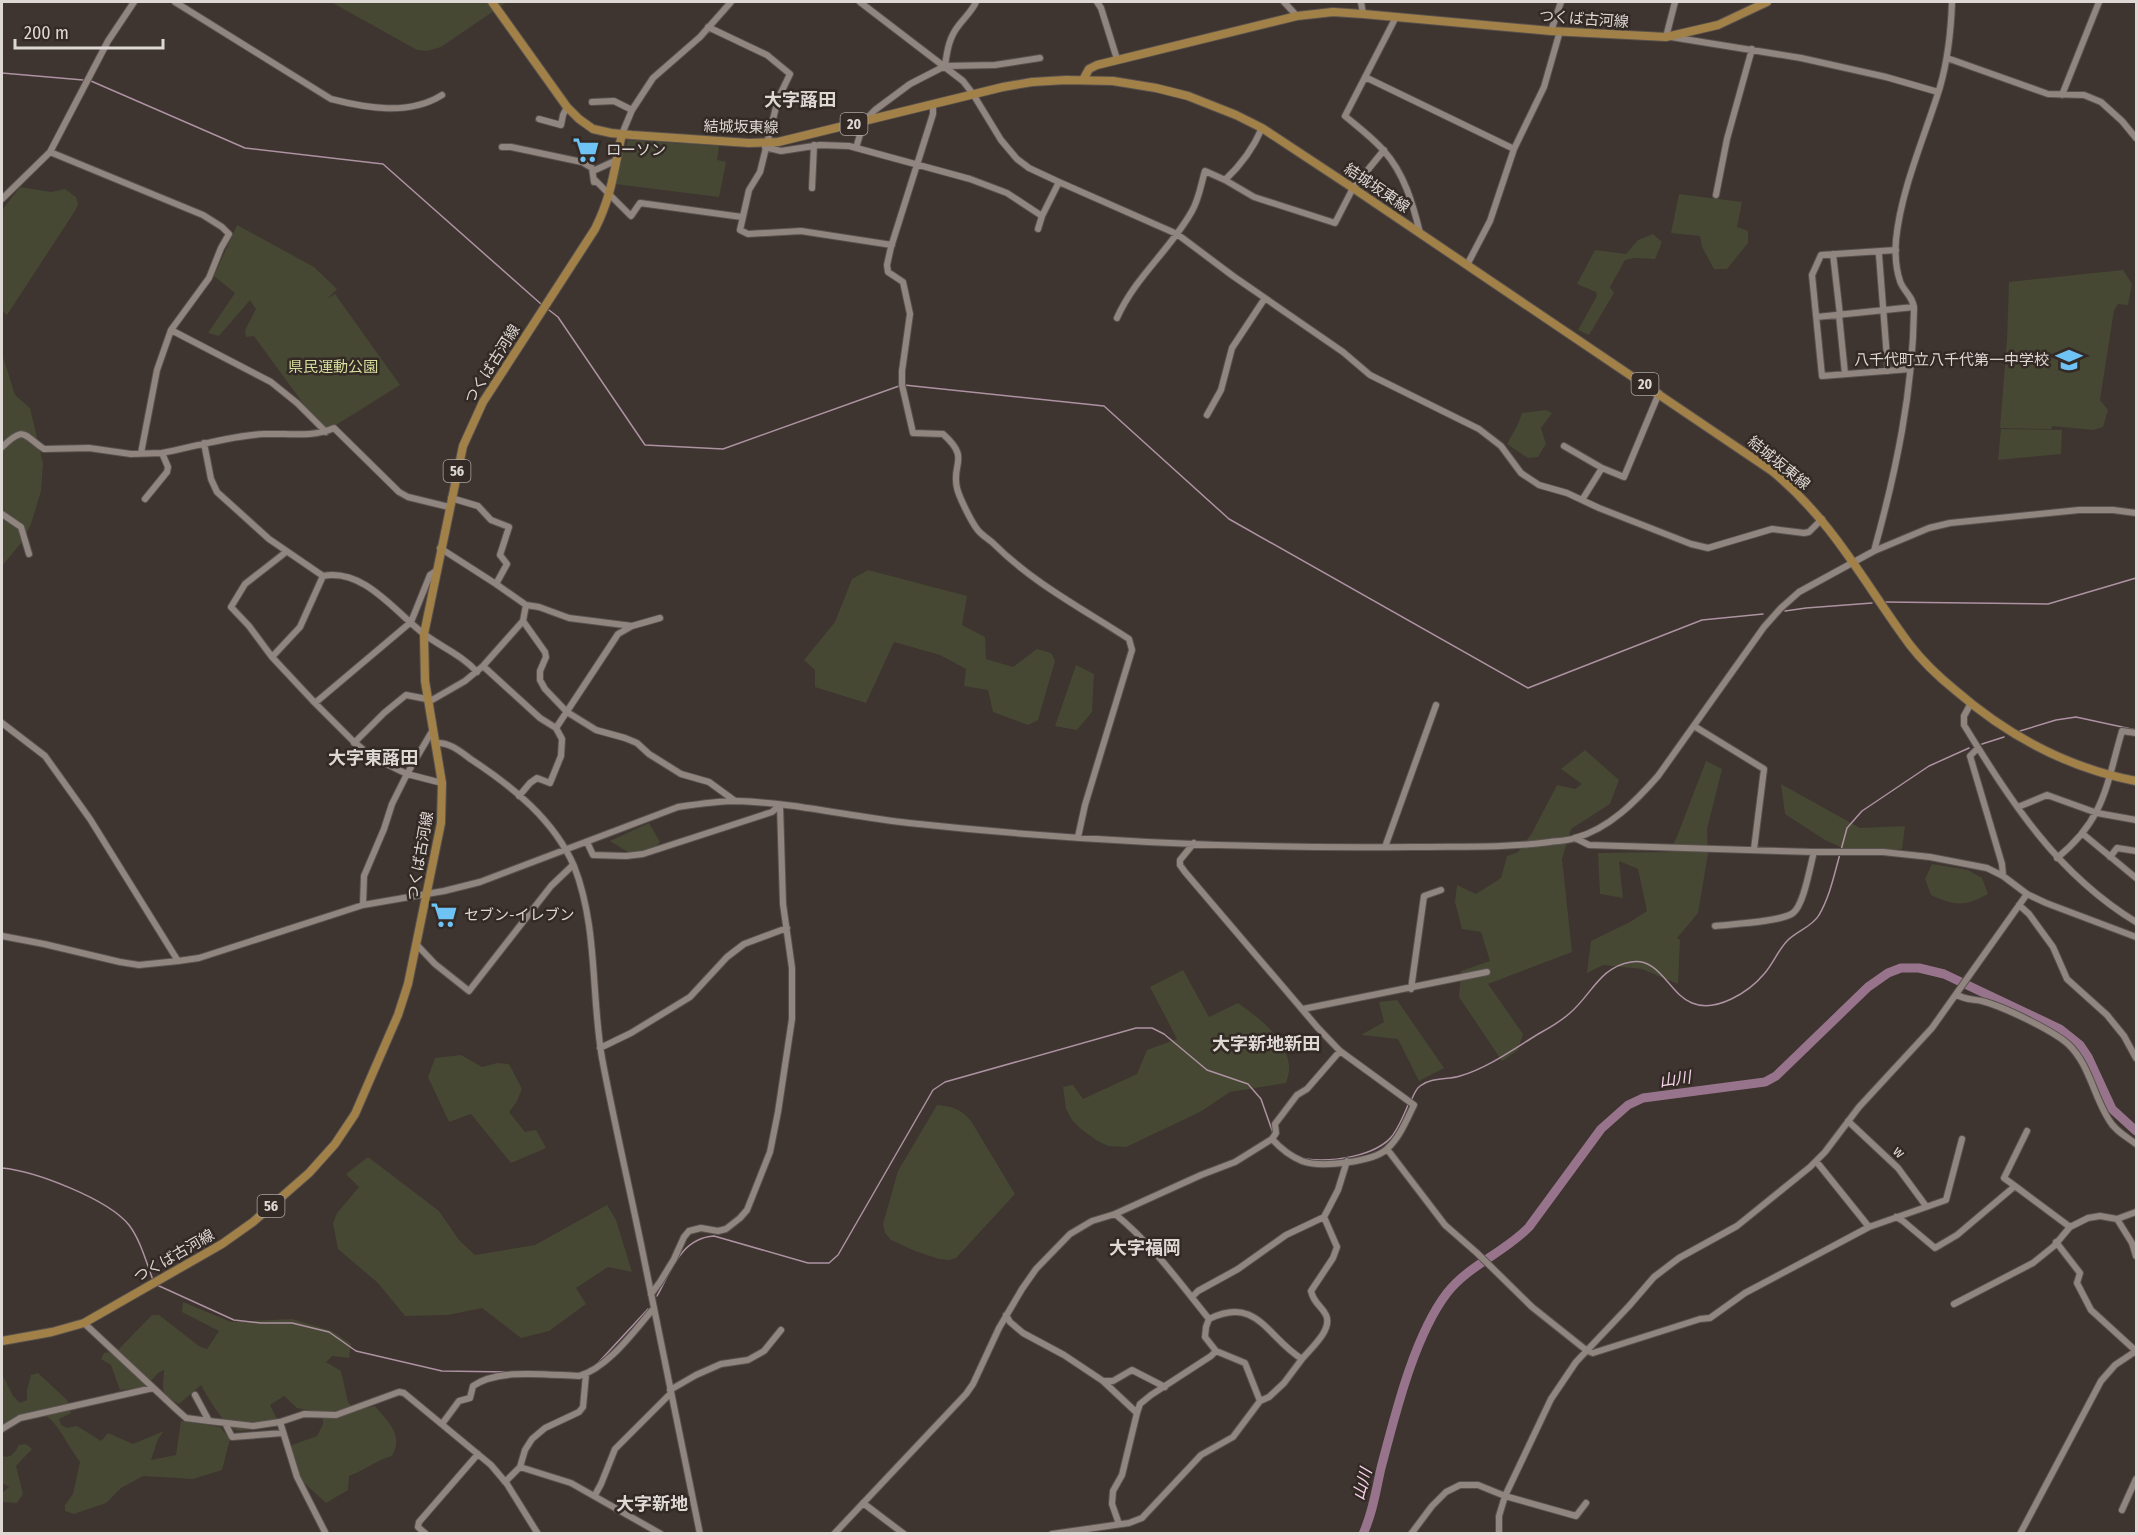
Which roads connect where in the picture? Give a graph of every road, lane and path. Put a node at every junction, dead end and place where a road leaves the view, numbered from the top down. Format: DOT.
graph roads {
  1 [pos="134,2"];
  2 [pos="175,2"];
  3 [pos="492,2"];
  4 [pos="731,2"];
  5 [pos="860,2"];
  6 [pos="976,2"];
  7 [pos="1097,2"];
  8 [pos="1284,2"];
  9 [pos="1360,2"];
  10 [pos="1561,2"];
  11 [pos="1675,2"];
  12 [pos="1767,2"];
  13 [pos="1952,2"];
  14 [pos="2098,2"];
  15 [pos="1364,14"];
  16 [pos="1297,16"];
  17 [pos="1396,17"];
  18 [pos="708,27"];
  19 [pos="1551,31"];
  20 [pos="1560,31"];
  21 [pos="1668,37"];
  22 [pos="1752,49"];
  23 [pos="1040,57"];
  24 [pos="1947,58"];
  25 [pos="1117,59"];
  26 [pos="945,66"];
  27 [pos="1365,77"];
  28 [pos="1083,80"];
  29 [pos="1938,92"];
  30 [pos="973,94"];
  31 [pos="441,95"];
  32 [pos="2062,95"];
  33 [pos="592,102"];
  34 [pos="933,104"];
  35 [pos="567,107"];
  36 [pos="632,110"];
  37 [pos="539,119"];
  38 [pos="864,122"];
  39 [pos="1262,129"];
  40 [pos="622,134"];
  41 [pos="2136,138"];
  42 [pos="766,145"];
  43 [pos="814,145"];
  44 [pos="502,147"];
  45 [pos="855,148"];
  46 [pos="1514,149"];
  47 [pos="1384,150"];
  48 [pos="50,152"];
  49 [pos="618,160"];
  50 [pos="918,166"];
  51 [pos="594,178"];
  52 [pos="1225,180"];
  53 [pos="1059,182"];
  54 [pos="812,188"];
  55 [pos="1353,188"];
  56 [pos="610,195"];
  57 [pos="1716,195"];
  58 [pos="2,199"];
  59 [pos="1042,216"];
  60 [pos="742,217"];
  61 [pos="1038,229"];
  62 [pos="1419,233"];
  63 [pos="1177,234"];
  64 [pos="892,245"];
  65 [pos="1896,250"];
  66 [pos="1833,254"];
  67 [pos="1879,255"];
  68 [pos="1467,265"];
  69 [pos="1265,298"];
  70 [pos="1914,307"];
  71 [pos="1883,310"];
  72 [pos="1839,315"];
  73 [pos="1816,317"];
  74 [pos="1117,318"];
  75 [pos="171,330"];
  76 [pos="1910,369"];
  77 [pos="1888,371"];
  78 [pos="1845,374"];
  79 [pos="1659,393"];
  80 [pos="1207,416"];
  81 [pos="326,432"];
  82 [pos="204,443"];
  83 [pos="1564,446"];
  84 [pos="2,447"];
  85 [pos="141,453"];
  86 [pos="162,453"];
  87 [pos="1602,468"];
  88 [pos="451,498"];
  89 [pos="145,500"];
  90 [pos="1582,500"];
  91 [pos="449,507"];
  92 [pos="2136,513"];
  93 [pos="2,514"];
  94 [pos="1822,519"];
  95 [pos="440,548"];
  96 [pos="1874,551"];
  97 [pos="286,552"];
  98 [pos="29,554"];
  99 [pos="1854,562"];
  100 [pos="436,571"];
  101 [pos="322,576"];
  102 [pos="496,584"];
  103 [pos="526,605"];
  104 [pos="660,618"];
  105 [pos="523,621"];
  106 [pos="411,622"];
  107 [pos="632,626"];
  108 [pos="424,634"];
  109 [pos="272,657"];
  110 [pos="483,666"];
  111 [pos="477,672"];
  112 [pos="428,700"];
  113 [pos="315,703"];
  114 [pos="1971,704"];
  115 [pos="1436,705"];
  116 [pos="567,712"];
  117 [pos="2,723"];
  118 [pos="1694,726"];
  119 [pos="556,728"];
  120 [pos="434,732"];
  121 [pos="2136,734"];
  122 [pos="354,743"];
  123 [pos="436,743"];
  124 [pos="1978,748"];
  125 [pos="407,774"];
  126 [pos="2109,775"];
  127 [pos="2136,781"];
  128 [pos="442,783"];
  129 [pos="519,796"];
  130 [pos="735,801"];
  131 [pos="780,805"];
  132 [pos="2018,807"];
  133 [pos="2097,813"];
  134 [pos="2136,820"];
  135 [pos="2083,834"];
  136 [pos="1078,837"];
  137 [pos="1575,838"];
  138 [pos="587,842"];
  139 [pos="1194,843"];
  140 [pos="1385,848"];
  141 [pos="1754,849"];
  142 [pos="566,851"];
  143 [pos="2136,851"];
  144 [pos="1814,852"];
  145 [pos="2110,857"];
  146 [pos="2057,858"];
  147 [pos="573,865"];
  148 [pos="2003,876"];
  149 [pos="2136,878"];
  150 [pos="1441,890"];
  151 [pos="427,894"];
  152 [pos="2027,894"];
  153 [pos="2019,904"];
  154 [pos="363,905"];
  155 [pos="2136,922"];
  156 [pos="1715,926"];
  157 [pos="786,928"];
  158 [pos="2,936"];
  159 [pos="2136,937"];
  160 [pos="417,945"];
  161 [pos="178,961"];
  162 [pos="1487,972"];
  163 [pos="1411,989"];
  164 [pos="1956,994"];
  165 [pos="1303,1009"];
  166 [pos="600,1048"];
  167 [pos="1340,1052"];
  168 [pos="2136,1058"];
  169 [pos="1848,1121"];
  170 [pos="2027,1131"];
  171 [pos="1272,1139"];
  172 [pos="1962,1139"];
  173 [pos="2136,1144"];
  174 [pos="1387,1149"];
  175 [pos="1347,1161"];
  176 [pos="1816,1161"];
  177 [pos="2015,1186"];
  178 [pos="1926,1206"];
  179 [pos="2136,1212"];
  180 [pos="1115,1214"];
  181 [pos="1324,1217"];
  182 [pos="1896,1217"];
  183 [pos="2117,1219"];
  184 [pos="1869,1227"];
  185 [pos="2070,1227"];
  186 [pos="2056,1242"];
  187 [pos="2136,1256"];
  188 [pos="651,1294"];
  189 [pos="1192,1297"];
  190 [pos="1954,1304"];
  191 [pos="654,1308"];
  192 [pos="1006,1315"];
  193 [pos="1209,1319"];
  194 [pos="84,1323"];
  195 [pos="781,1330"];
  196 [pos="2,1341"];
  197 [pos="1586,1350"];
  198 [pos="1216,1351"];
  199 [pos="2136,1351"];
  200 [pos="1302,1359"];
  201 [pos="586,1374"];
  202 [pos="1103,1381"];
  203 [pos="153,1388"];
  204 [pos="1165,1388"];
  205 [pos="671,1391"];
  206 [pos="195,1395"];
  207 [pos="1260,1401"];
  208 [pos="1137,1413"];
  209 [pos="209,1421"];
  210 [pos="280,1422"];
  211 [pos="442,1424"];
  212 [pos="226,1425"];
  213 [pos="2,1429"];
  214 [pos="283,1433"];
  215 [pos="478,1454"];
  216 [pos="520,1467"];
  217 [pos="2136,1479"];
  218 [pos="505,1482"];
  219 [pos="595,1495"];
  220 [pos="1505,1496"];
  221 [pos="863,1503"];
  222 [pos="1586,1503"];
  223 [pos="2122,1510"];
  224 [pos="1119,1524"];
  225 [pos="326,1533"];
  226 [pos="426,1533"];
  227 [pos="538,1533"];
  228 [pos="661,1533"];
  229 [pos="700,1533"];
  230 [pos="834,1533"];
  231 [pos="904,1533"];
  232 [pos="1052,1533"];
  233 [pos="1411,1533"];
  234 [pos="1499,1533"];
  235 [pos="2020,1533"];
  1 -- 48 [label="street"];
  2 -- 31 [label="street"];
  3 -- 35 [label="main road, 結城坂東線 / 20"];
  4 -- 18 [label="street"];
  5 -- 26 [label="street"];
  6 -- 26 [label="street"];
  7 -- 25 [label="street"];
  8 -- 16 [label="street"];
  9 -- 15 [label="street"];
  10 -- 19 [label="street"];
  11 -- 21 [label="street"];
  12 -- 21 [label="main road, つくば古河線"];
  13 -- 24 [label="street"];
  14 -- 32 [label="street"];
  15 -- 16 [label="main road, つくば古河線"];
  15 -- 17 [label="main road, つくば古河線"];
  16 -- 25 [label="main road, つくば古河線"];
  17 -- 19 [label="main road, つくば古河線"];
  17 -- 27 [label="street"];
  18 -- 36 [label="street"];
  18 -- 42 [label="street"];
  19 -- 20 [label="main road, つくば古河線"];
  20 -- 21 [label="main road, つくば古河線"];
  20 -- 46 [label="street"];
  21 -- 22 [label="street"];
  22 -- 29 [label="street"];
  22 -- 57 [label="street"];
  23 -- 26 [label="street"];
  24 -- 29 [label="street"];
  24 -- 32 [label="street"];
  25 -- 28 [label="main road, つくば古河線"];
  26 -- 30 [label="street"];
  26 -- 38 [label="street"];
  27 -- 46 [label="street"];
  27 -- 47 [label="street"];
  28 -- 30 [label="main road, 結城坂東線 / 20"];
  28 -- 39 [label="main road, 結城坂東線 / 20"];
  29 -- 65 [label="street"];
  30 -- 34 [label="main road, 結城坂東線 / 20"];
  30 -- 53 [label="street"];
  32 -- 41 [label="street"];
  33 -- 36 [label="street"];
  34 -- 38 [label="main road, 結城坂東線 / 20"];
  34 -- 50 [label="street"];
  35 -- 37 [label="street"];
  35 -- 40 [label="main road, 結城坂東線 / 20"];
  36 -- 40 [label="street"];
  38 -- 42 [label="main road, 結城坂東線 / 20"];
  38 -- 45 [label="street"];
  39 -- 52 [label="street"];
  39 -- 55 [label="main road, 結城坂東線 / 20"];
  40 -- 42 [label="main road, 結城坂東線 / 20"];
  40 -- 49 [label="main road, つくば古河線 / 56"];
  42 -- 43 [label="street"];
  42 -- 60 [label="street"];
  43 -- 45 [label="street"];
  43 -- 54 [label="street"];
  44 -- 51 [label="street"];
  45 -- 50 [label="street"];
  46 -- 68 [label="street"];
  47 -- 55 [label="street"];
  47 -- 62 [label="street"];
  48 -- 58 [label="street"];
  48 -- 75 [label="street"];
  49 -- 51 [label="street"];
  49 -- 56 [label="main road, つくば古河線 / 56"];
  50 -- 59 [label="street"];
  50 -- 64 [label="street"];
  51 -- 56 [label="street"];
  52 -- 55 [label="street"];
  52 -- 63 [label="street"];
  53 -- 59 [label="street"];
  53 -- 63 [label="street"];
  55 -- 62 [label="main road, 結城坂東線 / 20"];
  56 -- 60 [label="street"];
  56 -- 88 [label="main road, つくば古河線 / 56"];
  59 -- 61 [label="street"];
  60 -- 64 [label="street"];
  62 -- 68 [label="main road, 結城坂東線 / 20"];
  63 -- 69 [label="street"];
  63 -- 74 [label="street"];
  64 -- 136 [label="street"];
  65 -- 66 [label="street"];
  65 -- 70 [label="street"];
  66 -- 72 [label="street"];
  66 -- 73 [label="street"];
  67 -- 71 [label="street"];
  68 -- 79 [label="main road, 結城坂東線 / 20"];
  69 -- 80 [label="street"];
  69 -- 90 [label="street"];
  70 -- 71 [label="street"];
  70 -- 76 [label="street"];
  71 -- 72 [label="street"];
  71 -- 77 [label="street"];
  72 -- 73 [label="street"];
  72 -- 78 [label="street"];
  73 -- 78 [label="street"];
  75 -- 81 [label="street"];
  75 -- 85 [label="street"];
  76 -- 77 [label="street"];
  76 -- 96 [label="street"];
  77 -- 78 [label="street"];
  79 -- 87 [label="street"];
  79 -- 94 [label="main road, 結城坂東線 / 20"];
  81 -- 82 [label="street"];
  81 -- 91 [label="street"];
  82 -- 86 [label="street"];
  82 -- 97 [label="street"];
  83 -- 87 [label="street"];
  84 -- 85 [label="street"];
  85 -- 86 [label="street"];
  86 -- 89 [label="street"];
  87 -- 90 [label="street"];
  88 -- 91 [label="main road, つくば古河線 / 56"];
  88 -- 102 [label="street"];
  90 -- 94 [label="street"];
  91 -- 95 [label="main road, つくば古河線 / 56"];
  92 -- 96 [label="street"];
  93 -- 98 [label="street"];
  94 -- 99 [label="main road, 結城坂東線 / 20"];
  95 -- 100 [label="main road, つくば古河線 / 56"];
  95 -- 102 [label="street"];
  96 -- 99 [label="street"];
  97 -- 101 [label="street"];
  97 -- 109 [label="street"];
  99 -- 114 [label="main road, 結城坂東線 / 20"];
  99 -- 118 [label="street"];
  100 -- 106 [label="street"];
  100 -- 108 [label="main road, つくば古河線 / 56"];
  101 -- 106 [label="street"];
  101 -- 109 [label="street"];
  102 -- 103 [label="street"];
  103 -- 105 [label="street"];
  103 -- 107 [label="street"];
  104 -- 107 [label="street"];
  105 -- 110 [label="street"];
  105 -- 116 [label="street"];
  106 -- 108 [label="street"];
  106 -- 113 [label="street"];
  107 -- 116 [label="street"];
  108 -- 111 [label="street"];
  108 -- 112 [label="main road, つくば古河線 / 56"];
  109 -- 113 [label="street"];
  110 -- 111 [label="street"];
  110 -- 119 [label="street"];
  111 -- 112 [label="street"];
  112 -- 120 [label="main road, つくば古河線 / 56"];
  112 -- 122 [label="street"];
  113 -- 122 [label="street"];
  114 -- 124 [label="street"];
  114 -- 126 [label="main road, 結城坂東線 / 20"];
  115 -- 140 [label="street"];
  116 -- 119 [label="street"];
  116 -- 130 [label="street"];
  117 -- 161 [label="street"];
  118 -- 137 [label="street"];
  118 -- 141 [label="street"];
  119 -- 129 [label="street"];
  120 -- 123 [label="main road, つくば古河線 / 56"];
  120 -- 125 [label="street"];
  121 -- 126 [label="street"];
  122 -- 125 [label="street"];
  123 -- 128 [label="main road, つくば古河線 / 56"];
  123 -- 129 [label="street"];
  124 -- 132 [label="street"];
  124 -- 148 [label="street"];
  125 -- 128 [label="street"];
  125 -- 154 [label="street"];
  126 -- 127 [label="main road, 結城坂東線 / 20"];
  126 -- 133 [label="street"];
  128 -- 151 [label="main road, つくば古河線 / 56"];
  129 -- 142 [label="street"];
  130 -- 131 [label="street"];
  130 -- 138 [label="street"];
  131 -- 136 [label="street"];
  131 -- 138 [label="street"];
  131 -- 157 [label="street"];
  132 -- 133 [label="street"];
  132 -- 146 [label="street"];
  133 -- 134 [label="street"];
  133 -- 135 [label="street"];
  135 -- 145 [label="street"];
  135 -- 146 [label="street"];
  136 -- 139 [label="street"];
  137 -- 140 [label="street"];
  137 -- 141 [label="street"];
  138 -- 142 [label="street"];
  139 -- 140 [label="street"];
  139 -- 165 [label="street"];
  141 -- 144 [label="street"];
  142 -- 147 [label="street"];
  142 -- 151 [label="street"];
  143 -- 145 [label="street"];
  144 -- 148 [label="street"];
  144 -- 156 [label="street"];
  145 -- 149 [label="street"];
  146 -- 155 [label="street"];
  147 -- 160 [label="street"];
  147 -- 166 [label="street"];
  148 -- 152 [label="street"];
  150 -- 163 [label="street"];
  151 -- 154 [label="street"];
  151 -- 160 [label="main road, つくば古河線 / 56"];
  152 -- 153 [label="street"];
  152 -- 159 [label="street"];
  153 -- 164 [label="street"];
  153 -- 168 [label="street"];
  154 -- 161 [label="street"];
  157 -- 166 [label="street"];
  157 -- 188 [label="street"];
  158 -- 161 [label="street"];
  160 -- 194 [label="main road, つくば古河線 / 56"];
  162 -- 163 [label="street"];
  163 -- 165 [label="street"];
  164 -- 169 [label="street"];
  164 -- 173 [label="street"];
  165 -- 167 [label="street"];
  166 -- 188 [label="street"];
  167 -- 171 [label="street"];
  167 -- 174 [label="street"];
  169 -- 176 [label="street"];
  169 -- 178 [label="street, w"];
  170 -- 177 [label="street"];
  171 -- 175 [label="street"];
  171 -- 180 [label="street"];
  172 -- 178 [label="street"];
  174 -- 175 [label="street"];
  174 -- 197 [label="street"];
  175 -- 181 [label="street"];
  176 -- 184 [label="street"];
  176 -- 197 [label="street"];
  177 -- 182 [label="street"];
  177 -- 185 [label="street"];
  178 -- 182 [label="street"];
  179 -- 183 [label="street"];
  180 -- 189 [label="street"];
  180 -- 192 [label="street"];
  181 -- 189 [label="street"];
  181 -- 200 [label="street"];
  182 -- 184 [label="street"];
  183 -- 185 [label="street"];
  183 -- 187 [label="street"];
  184 -- 197 [label="street"];
  185 -- 186 [label="street"];
  186 -- 190 [label="street"];
  186 -- 199 [label="street"];
  188 -- 191 [label="street"];
  189 -- 193 [label="street"];
  191 -- 201 [label="street"];
  191 -- 205 [label="street"];
  192 -- 202 [label="street"];
  192 -- 221 [label="street"];
  193 -- 198 [label="street"];
  193 -- 200 [label="street"];
  194 -- 196 [label="main road, つくば古河線 / 56"];
  194 -- 203 [label="street"];
  195 -- 205 [label="street"];
  197 -- 220 [label="street"];
  198 -- 204 [label="street"];
  198 -- 207 [label="street"];
  199 -- 235 [label="street"];
  200 -- 207 [label="street"];
  201 -- 211 [label="street"];
  201 -- 216 [label="street"];
  202 -- 204 [label="street"];
  202 -- 208 [label="street"];
  203 -- 209 [label="street"];
  203 -- 213 [label="street"];
  204 -- 208 [label="street"];
  205 -- 219 [label="street"];
  205 -- 229 [label="street"];
  206 -- 209 [label="street"];
  207 -- 224 [label="street"];
  208 -- 224 [label="street"];
  209 -- 212 [label="street"];
  210 -- 211 [label="street"];
  210 -- 212 [label="street"];
  210 -- 214 [label="street"];
  211 -- 215 [label="street"];
  212 -- 214 [label="street"];
  214 -- 225 [label="street"];
  215 -- 218 [label="street"];
  215 -- 226 [label="street"];
  216 -- 218 [label="street"];
  216 -- 219 [label="street"];
  217 -- 223 [label="street"];
  218 -- 227 [label="street"];
  219 -- 228 [label="street"];
  220 -- 222 [label="street"];
  220 -- 233 [label="street"];
  220 -- 234 [label="street"];
  221 -- 230 [label="street"];
  221 -- 231 [label="street"];
  224 -- 232 [label="street"];
}
